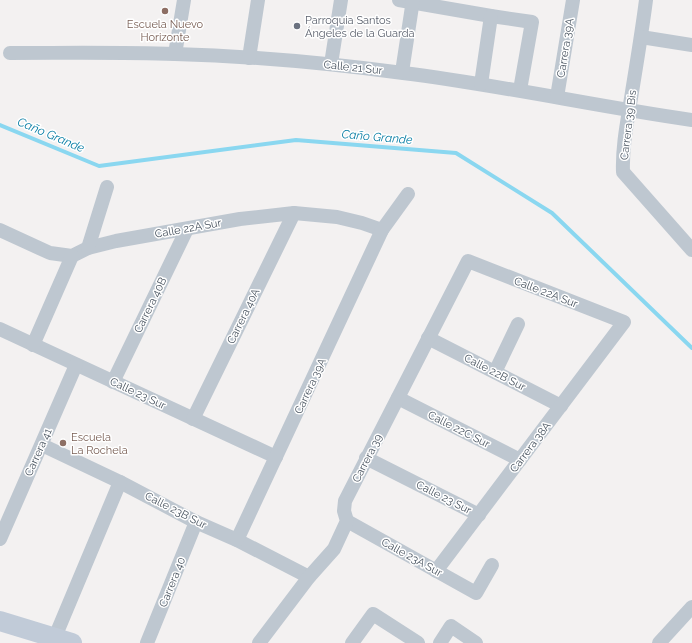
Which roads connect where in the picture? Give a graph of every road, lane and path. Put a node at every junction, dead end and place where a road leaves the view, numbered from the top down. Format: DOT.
graph roads {
  1 [pos="184,0"];
  2 [pos="258,0"];
  3 [pos="341,0"];
  4 [pos="573,0"];
  5 [pos="646,0"];
  6 [pos="408,1"];
  7 [pos="491,16"];
  8 [pos="642,37"];
  9 [pos="692,45"];
  10 [pos="10,53"];
  11 [pos="175,54"];
  12 [pos="249,58"];
  13 [pos="331,64"];
  14 [pos="402,72"];
  15 [pos="481,84"];
  16 [pos="520,90"];
  17 [pos="557,97"];
  18 [pos="629,111"];
  19 [pos="692,120"];
  20 [pos="107,187"];
  21 [pos="408,194"];
  22 [pos="294,213"];
  23 [pos="187,229"];
  24 [pos="0,230"];
  25 [pos="382,230"];
  26 [pos="88,248"];
  27 [pos="692,250"];
  28 [pos="72,256"];
  29 [pos="468,261"];
  30 [pos="624,322"];
  31 [pos="518,324"];
  32 [pos="0,329"];
  33 [pos="428,338"];
  34 [pos="33,345"];
  35 [pos="76,365"];
  36 [pos="495,372"];
  37 [pos="113,382"];
  38 [pos="398,398"];
  39 [pos="561,406"];
  40 [pos="192,419"];
  41 [pos="42,445"];
  42 [pos="276,458"];
  43 [pos="366,458"];
  44 [pos="520,460"];
  45 [pos="120,482"];
  46 [pos="479,515"];
  47 [pos="347,521"];
  48 [pos="196,522"];
  49 [pos="1,533"];
  50 [pos="237,540"];
  51 [pos="492,565"];
  52 [pos="436,571"];
  53 [pos="309,577"];
  54 [pos="692,607"];
  55 [pos="0,621"];
  56 [pos="64,640"];
  57 [pos="147,643"];
  58 [pos="259,643"];
  59 [pos="352,643"];
  60 [pos="418,643"];
  61 [pos="440,643"];
  62 [pos="476,643"];
  63 [pos="660,643"];
  1 -- 11 [label="street"];
  2 -- 12 [label="street"];
  3 -- 13 [label="street"];
  4 -- 17 [label="street, Carrera 39A"];
  5 -- 8 [label="street, Carrera 39 Bis"];
  6 -- 7 [label="street"];
  6 -- 14 [label="street"];
  7 -- 15 [label="street"];
  7 -- 16 [label="street"];
  8 -- 9 [label="street"];
  8 -- 18 [label="street, Carrera 39 Bis"];
  10 -- 11 [label="street, Calle 21 Sur"];
  11 -- 12 [label="street, Calle 21 Sur"];
  12 -- 13 [label="street, Calle 21 Sur"];
  13 -- 14 [label="street, Calle 21 Sur"];
  14 -- 15 [label="street, Calle 21 Sur"];
  15 -- 16 [label="street, Calle 21 Sur"];
  16 -- 17 [label="street, Calle 21 Sur"];
  17 -- 18 [label="street, Calle 21 Sur"];
  18 -- 19 [label="street, Calle 21 Sur"];
  18 -- 27 [label="street, Carrera 39 Bis"];
  20 -- 26 [label="street"];
  21 -- 25 [label="street, Carrera 39A"];
  22 -- 23 [label="street, Calle 22A Sur"];
  22 -- 25 [label="street, Calle 22A Sur"];
  22 -- 40 [label="street, Carrera 40A"];
  23 -- 26 [label="street, Calle 22A Sur"];
  23 -- 37 [label="street, Carrera 40B"];
  24 -- 28 [label="street"];
  25 -- 42 [label="street, Carrera 39A"];
  26 -- 28 [label="street, Calle 22A Sur"];
  28 -- 34 [label="street"];
  29 -- 30 [label="street, Calle 22A Sur"];
  29 -- 33 [label="street, Carrera 39"];
  30 -- 39 [label="street, Carrera 38A"];
  31 -- 36 [label="street"];
  32 -- 34 [label="street, Calle 23 Sur"];
  33 -- 36 [label="street, Calle 22B Sur"];
  33 -- 38 [label="street, Carrera 39"];
  34 -- 35 [label="street, Calle 23 Sur"];
  35 -- 37 [label="street, Calle 23 Sur"];
  35 -- 41 [label="street, Carrera 41"];
  36 -- 39 [label="street, Calle 22B Sur"];
  37 -- 40 [label="street, Calle 23 Sur"];
  38 -- 43 [label="street, Carrera 39"];
  38 -- 44 [label="street, Calle 22C Sur"];
  39 -- 44 [label="street, Carrera 38A"];
  40 -- 42 [label="street, Calle 23 Sur"];
  41 -- 45 [label="street, Calle 23B Sur"];
  41 -- 49 [label="street, Carrera 41"];
  42 -- 50 [label="street, Carrera 39A"];
  43 -- 46 [label="street, Calle 23 Sur"];
  43 -- 47 [label="street, Carrera 39"];
  44 -- 46 [label="street, Carrera 38A"];
  45 -- 48 [label="street, Calle 23B Sur"];
  45 -- 56 [label="street"];
  46 -- 52 [label="street, Carrera 38A"];
  47 -- 52 [label="street, Calle 23A Sur"];
  47 -- 53 [label="street"];
  48 -- 50 [label="street, Calle 23B Sur"];
  48 -- 57 [label="street, Carrera 40"];
  50 -- 53 [label="street, Calle 23B Sur"];
  51 -- 52 [label="street, Calle 23A Sur"];
  53 -- 58 [label="street"];
  54 -- 63 [label="street"];
  55 -- 56 [label="street"];
  59 -- 60 [label="street"];
  61 -- 62 [label="street"];
}
